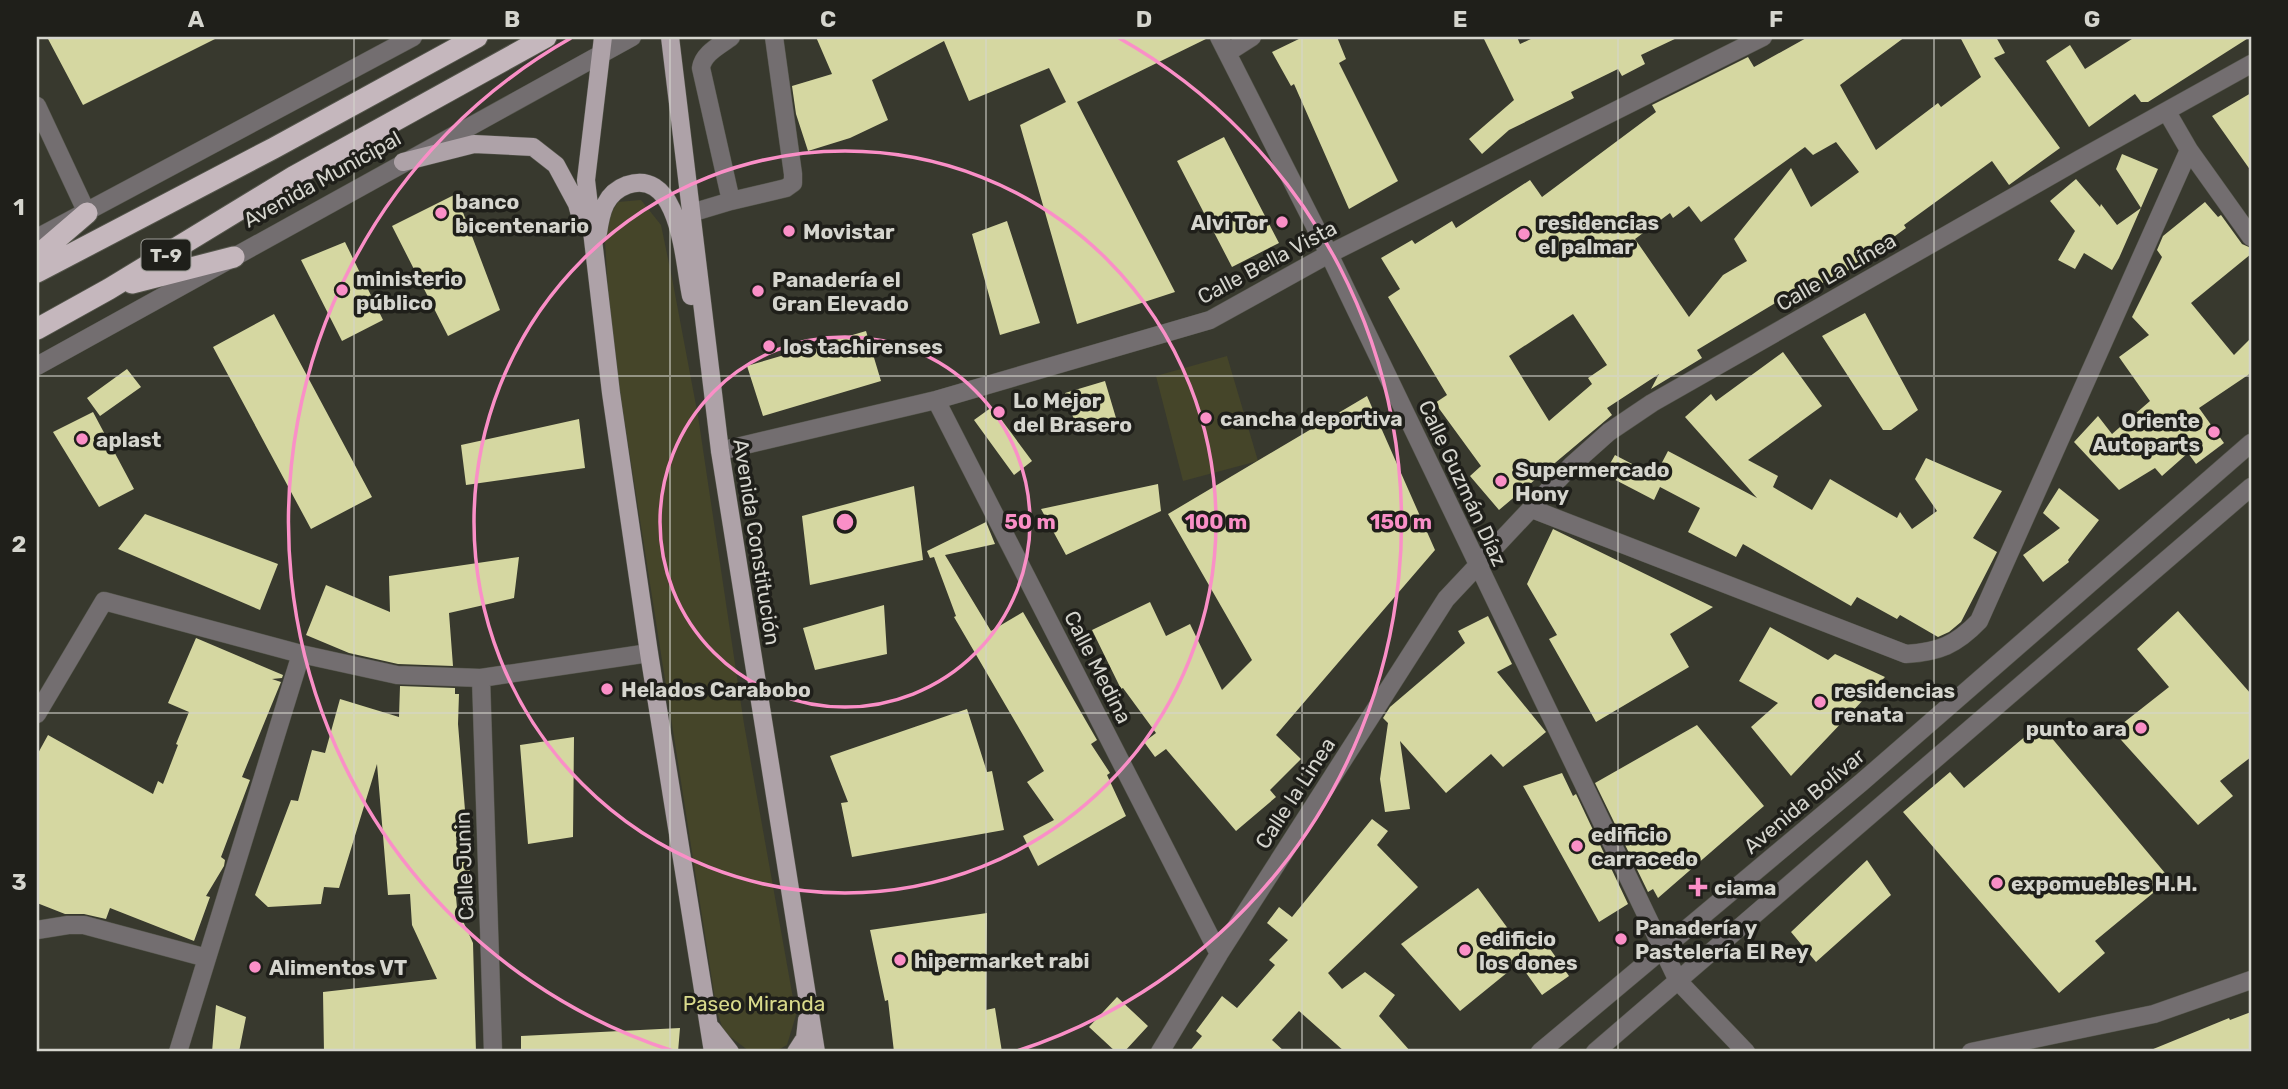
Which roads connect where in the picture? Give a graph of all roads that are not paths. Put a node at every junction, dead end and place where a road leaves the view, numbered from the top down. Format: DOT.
graph roads {
  1 [pos="414,37"];
  2 [pos="477,37"];
  3 [pos="546,37"];
  4 [pos="632,37"];
  5 [pos="670,37"];
  6 [pos="731,37"];
  7 [pos="774,37"];
  8 [pos="1252,37"];
  9 [pos="1763,37"];
  10 [pos="601,45"];
  11 [pos="1223,45"];
  12 [pos="2251,64"];
  13 [pos="37,106"];
  14 [pos="2167,112"];
  15 [pos="2189,150"];
  16 [pos="403,162"];
  17 [pos="731,201"];
  18 [pos="87,213"];
  19 [pos="691,213"];
  20 [pos="2251,237"];
  21 [pos="37,238"];
  22 [pos="1329,254"];
  23 [pos="37,256"];
  24 [pos="234,257"];
  25 [pos="37,272"];
  26 [pos="598,282"];
  27 [pos="109,289"];
  28 [pos="37,328"];
  29 [pos="37,366"];
  30 [pos="936,400"];
  31 [pos="2251,443"];
  32 [pos="720,451"];
  33 [pos="2251,487"];
  34 [pos="1532,509"];
  35 [pos="1477,565"];
  36 [pos="649,653"];
  37 [pos="301,654"];
  38 [pos="481,678"];
  39 [pos="37,714"];
  40 [pos="37,930"];
  41 [pos="1664,950"];
  42 [pos="1219,954"];
  43 [pos="208,958"];
  44 [pos="2251,980"];
  45 [pos="1678,981"];
  46 [pos="808,1007"];
  47 [pos="710,1026"];
  48 [pos="178,1052"];
  49 [pos="493,1052"];
  50 [pos="713,1052"];
  51 [pos="730,1052"];
  52 [pos="796,1052"];
  53 [pos="816,1052"];
  54 [pos="1160,1052"];
  55 [pos="1540,1052"];
  56 [pos="1595,1052"];
  57 [pos="1746,1052"];
  58 [pos="1971,1052"];
  1 -- 18 [label="street"];
  2 -- 25 [label="highway, T-9"];
  3 -- 27 [label="highway, Avenida Municipal / T-9"];
  4 -- 10 [label="street, Avenida Municipal / T-9"];
  5 -- 19 [label="main road, Avenida Constitución"];
  6 -- 17 [label="street"];
  7 -- 17 [label="street"];
  8 -- 11 [label="street"];
  9 -- 22 [label="street, Calle Bella Vista"];
  10 -- 16 [label="street, Avenida Municipal / T-9"];
  10 -- 26 [label="main road"];
  11 -- 22 [label="street, Calle Guzmán Díaz"];
  12 -- 14 [label="street, Calle La Línea"];
  13 -- 18 [label="street"];
  14 -- 15 [label="street"];
  14 -- 34 [label="street, Calle La Línea"];
  15 -- 20 [label="street"];
  15 -- 34 [label="street"];
  16 -- 24 [label="street, Avenida Municipal / T-9"];
  16 -- 26 [label="main road"];
  17 -- 19 [label="street"];
  18 -- 21 [label="street"];
  18 -- 23 [label="highway"];
  19 -- 32 [label="main road, Avenida Constitución"];
  22 -- 30 [label="street, Calle Bella Vista"];
  22 -- 35 [label="street, Calle Guzmán Díaz"];
  24 -- 27 [label="highway"];
  24 -- 29 [label="street, Avenida Municipal / T-9"];
  26 -- 32 [label="main road"];
  26 -- 36 [label="main road"];
  27 -- 28 [label="highway, Avenida Municipal / T-9"];
  30 -- 32 [label="street, Calle Bella Vista"];
  30 -- 42 [label="street, Calle Medina"];
  31 -- 41 [label="street, Avenida Bolívar"];
  32 -- 46 [label="main road, Avenida Constitución"];
  33 -- 45 [label="street"];
  34 -- 35 [label="street, Calle La Línea"];
  35 -- 41 [label="street, Calle Guzmán Díaz"];
  35 -- 42 [label="street, Calle la Linea"];
  36 -- 38 [label="street"];
  36 -- 47 [label="main road"];
  37 -- 38 [label="street"];
  37 -- 39 [label="street"];
  37 -- 43 [label="street"];
  38 -- 49 [label="street, Calle Junin"];
  40 -- 43 [label="street"];
  41 -- 45 [label="street, Calle Guzmán Díaz"];
  41 -- 55 [label="street, Avenida Bolívar"];
  42 -- 54 [label="street, Calle la Linea"];
  43 -- 48 [label="street"];
  44 -- 58 [label="street"];
  45 -- 56 [label="street"];
  45 -- 57 [label="street, Calle Guzmán Díaz"];
  46 -- 52 [label="main road"];
  46 -- 53 [label="main road, Avenida Constitución"];
  47 -- 50 [label="main road"];
  47 -- 51 [label="main road"];
}
